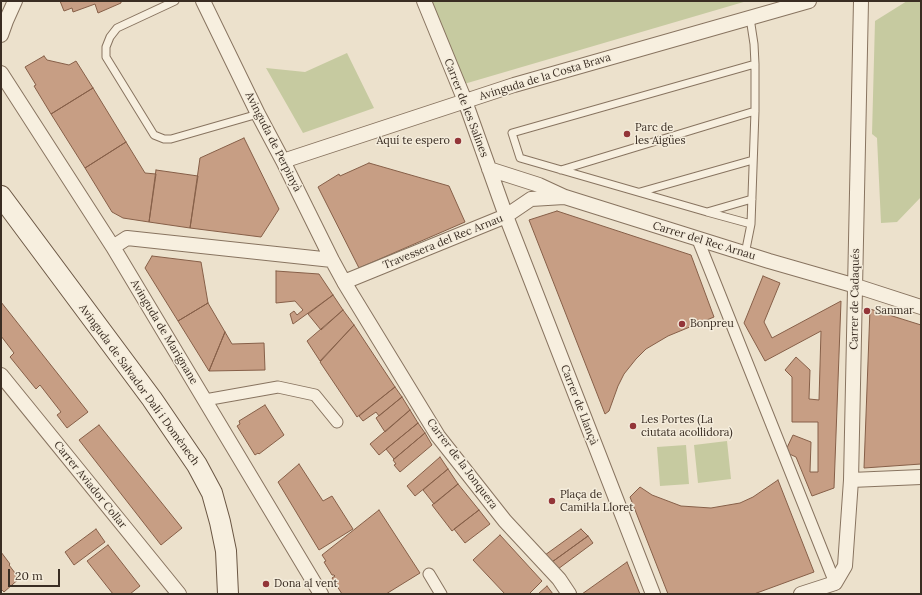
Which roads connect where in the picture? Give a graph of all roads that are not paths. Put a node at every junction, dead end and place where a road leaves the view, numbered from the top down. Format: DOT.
graph roads {
  1 [pos="15,1"];
  2 [pos="174,1"];
  3 [pos="203,1"];
  4 [pos="424,1"];
  5 [pos="809,1"];
  6 [pos="861,1"];
  7 [pos="750,18"];
  8 [pos="1,35"];
  9 [pos="755,64"];
  10 [pos="1,73"];
  11 [pos="465,101"];
  12 [pos="755,111"];
  13 [pos="258,114"];
  14 [pos="753,160"];
  15 [pos="283,161"];
  16 [pos="489,169"];
  17 [pos="561,170"];
  18 [pos="639,192"];
  19 [pos="1,196"];
  20 [pos="564,197"];
  21 [pos="752,199"];
  22 [pos="707,212"];
  23 [pos="506,216"];
  24 [pos="751,224"];
  25 [pos="698,240"];
  26 [pos="113,247"];
  27 [pos="745,254"];
  28 [pos="332,260"];
  29 [pos="344,282"];
  30 [pos="856,286"];
  31 [pos="921,306"];
  32 [pos="1,375"];
  33 [pos="205,400"];
  34 [pos="337,422"];
  35 [pos="921,477"];
  36 [pos="851,480"];
  37 [pos="429,574"];
  38 [pos="837,588"];
  39 [pos="179,594"];
  40 [pos="228,594"];
  41 [pos="322,594"];
  42 [pos="441,594"];
  43 [pos="569,594"];
  44 [pos="653,594"];
  45 [pos="801,594"];
  1 -- 8 [label="street"];
  2 -- 13 [label="lane"];
  3 -- 13 [label="street, Avinguda de Perpinyà"];
  4 -- 11 [label="street, Carrer de les Salines"];
  5 -- 7 [label="street, Avinguda de la Costa Brava"];
  6 -- 30 [label="street, Carrer de Cadaqués"];
  7 -- 9 [label="lane"];
  7 -- 11 [label="street, Avinguda de la Costa Brava"];
  9 -- 12 [label="lane"];
  9 -- 17 [label="lane"];
  10 -- 26 [label="street, Avinguda de Marignane"];
  11 -- 15 [label="street, Avinguda de la Costa Brava"];
  11 -- 16 [label="street, Carrer de les Salines"];
  12 -- 14 [label="lane"];
  12 -- 17 [label="lane"];
  13 -- 15 [label="street, Avinguda de Perpinyà"];
  14 -- 18 [label="lane"];
  14 -- 21 [label="lane"];
  15 -- 28 [label="street, Avinguda de Perpinyà"];
  16 -- 20 [label="street, Carrer del Rec Arnau"];
  16 -- 23 [label="street, Carrer de les Salines"];
  17 -- 18 [label="lane"];
  18 -- 22 [label="lane"];
  19 -- 40 [label="main road, Avinguda de Salvador Dalí i Domènech"];
  20 -- 23 [label="street, Travessera del Rec Arnau"];
  20 -- 25 [label="street, Carrer del Rec Arnau"];
  21 -- 22 [label="lane"];
  21 -- 24 [label="lane"];
  22 -- 24 [label="lane"];
  23 -- 29 [label="street, Travessera del Rec Arnau"];
  23 -- 44 [label="street, Carrer de Llançà"];
  24 -- 27 [label="lane"];
  25 -- 27 [label="street, Carrer del Rec Arnau"];
  25 -- 38 [label="street"];
  26 -- 28 [label="street"];
  26 -- 33 [label="street, Avinguda de Marignane"];
  27 -- 30 [label="street, Carrer del Rec Arnau"];
  28 -- 29 [label="street, Avinguda de Perpinyà"];
  29 -- 43 [label="street, Carrer de la Jonquera"];
  30 -- 31 [label="street, Carrer del Rec Arnau"];
  30 -- 36 [label="street, Carrer de Cadaqués"];
  32 -- 39 [label="street, Carrer Aviador Collar"];
  33 -- 34 [label="street"];
  33 -- 41 [label="street, Avinguda de Marignane"];
  35 -- 36 [label="street"];
  36 -- 38 [label="street, Carrer de Cadaqués"];
  37 -- 42 [label="street"];
  38 -- 45 [label="street"];
}
